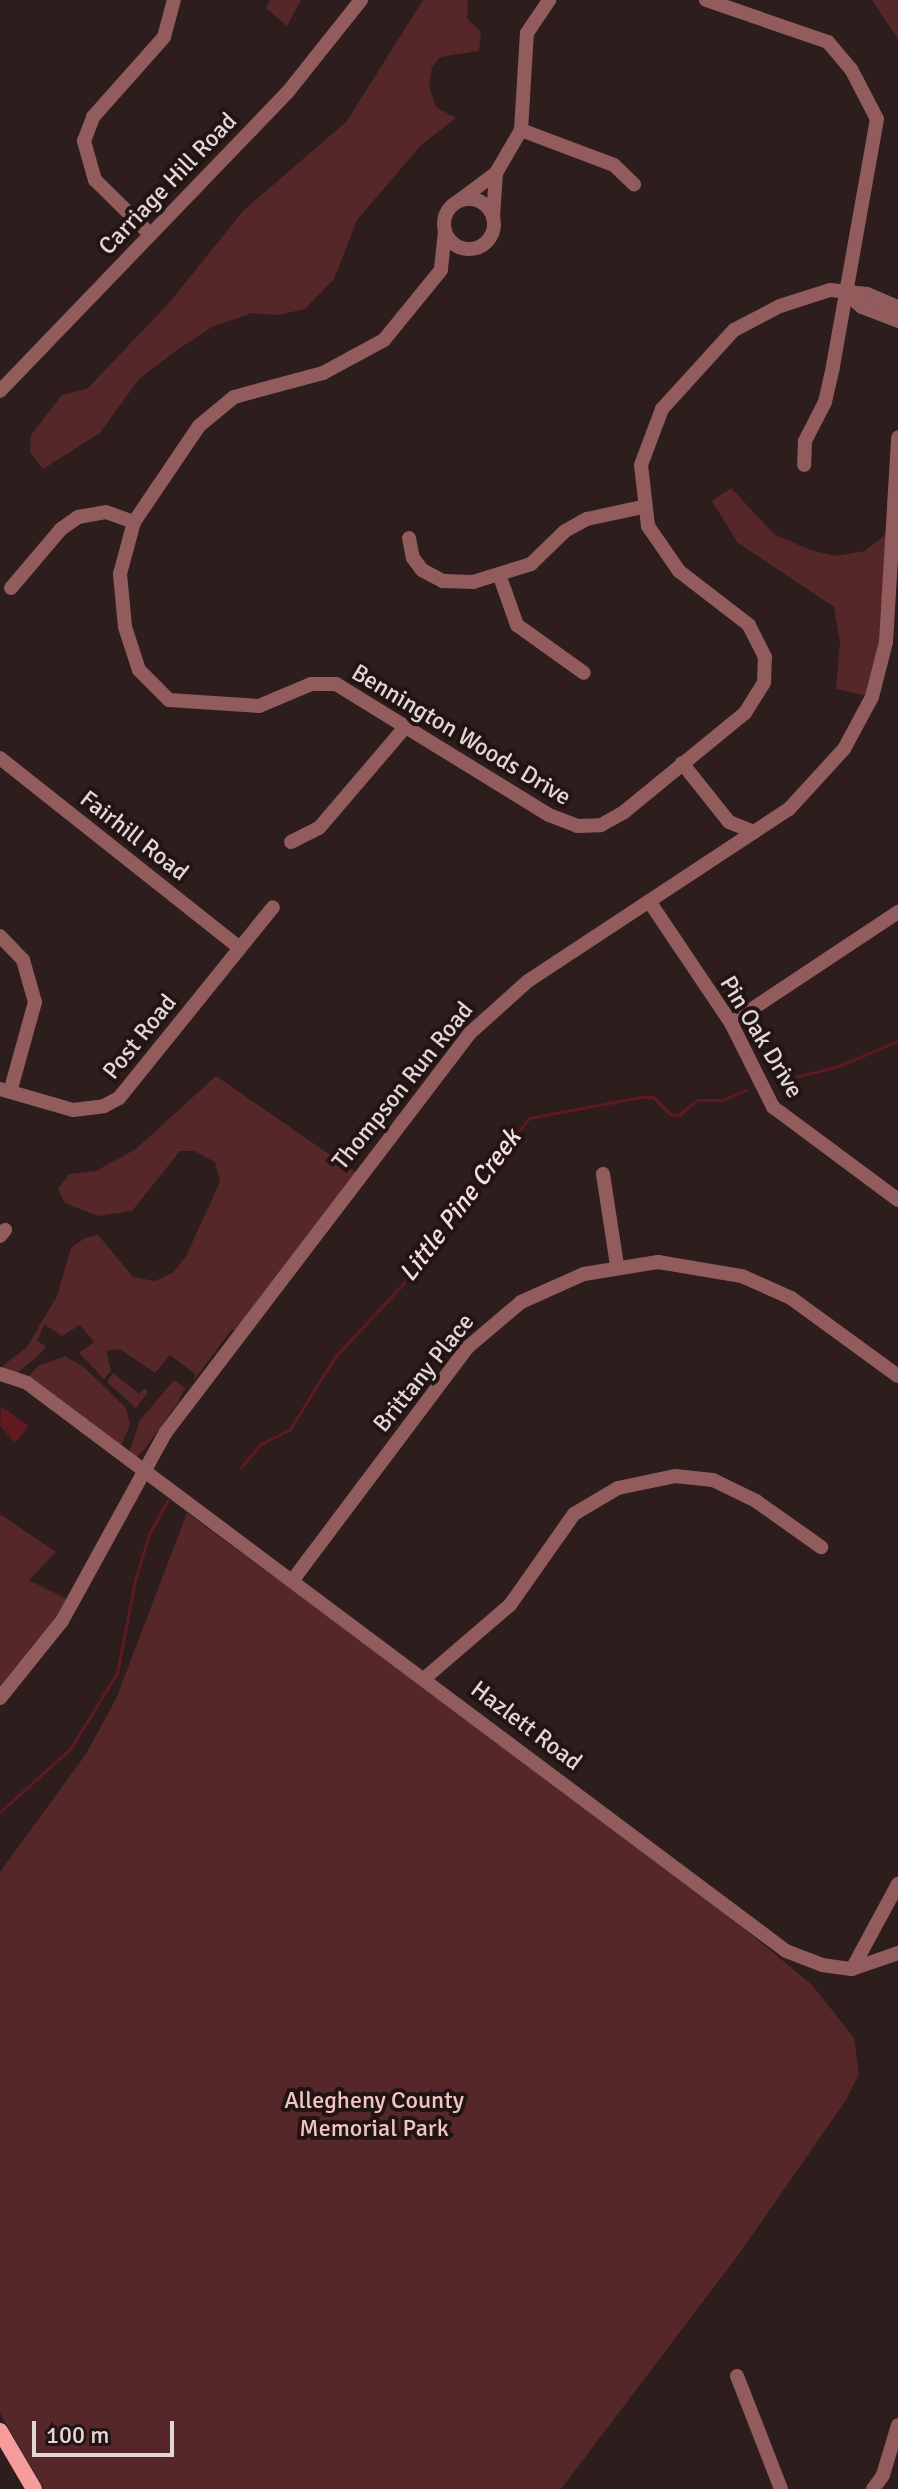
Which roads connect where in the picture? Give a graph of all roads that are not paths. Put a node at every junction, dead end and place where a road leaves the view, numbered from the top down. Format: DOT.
graph roads {
  1 [pos="174,0"];
  2 [pos="361,0"];
  3 [pos="549,0"];
  4 [pos="706,0"];
  5 [pos="521,130"];
  6 [pos="496,173"];
  7 [pos="634,184"];
  8 [pos="457,202"];
  9 [pos="493,219"];
  10 [pos="445,231"];
  11 [pos="150,234"];
  12 [pos="471,248"];
  13 [pos="441,270"];
  14 [pos="847,294"];
  15 [pos="898,307"];
  16 [pos="898,321"];
  17 [pos="0,391"];
  18 [pos="898,437"];
  19 [pos="804,465"];
  20 [pos="642,507"];
  21 [pos="134,522"];
  22 [pos="409,538"];
  23 [pos="500,577"];
  24 [pos="11,588"];
  25 [pos="584,673"];
  26 [pos="407,725"];
  27 [pos="0,758"];
  28 [pos="682,763"];
  29 [pos="729,822"];
  30 [pos="754,832"];
  31 [pos="291,842"];
  32 [pos="728,849"];
  33 [pos="649,901"];
  34 [pos="273,907"];
  35 [pos="898,912"];
  36 [pos="0,936"];
  37 [pos="240,948"];
  38 [pos="731,1023"];
  39 [pos="5,1091"];
  40 [pos="603,1174"];
  41 [pos="898,1200"];
  42 [pos="617,1266"];
  43 [pos="0,1374"];
  44 [pos="898,1376"];
  45 [pos="141,1470"];
  46 [pos="821,1547"];
  47 [pos="292,1581"];
  48 [pos="425,1678"];
  49 [pos="0,1698"];
  50 [pos="898,1884"];
  51 [pos="898,1953"];
  52 [pos="852,1969"];
  53 [pos="737,2376"];
  54 [pos="898,2425"];
  55 [pos="0,2431"];
  56 [pos="34,2489"];
  57 [pos="781,2489"];
  58 [pos="873,2489"];
  1 -- 11 [label="street"];
  2 -- 11 [label="street, Carriage Hill Road"];
  3 -- 5 [label="street"];
  4 -- 14 [label="street"];
  5 -- 6 [label="street"];
  5 -- 7 [label="street"];
  6 -- 8 [label="street"];
  6 -- 9 [label="street"];
  8 -- 9 [label="street"];
  8 -- 10 [label="street"];
  9 -- 12 [label="street, Bennington Woods Drive"];
  10 -- 12 [label="street"];
  10 -- 13 [label="street"];
  11 -- 17 [label="street, Carriage Hill Road"];
  12 -- 13 [label="street, Bennington Woods Drive"];
  13 -- 21 [label="street, Bennington Woods Drive"];
  14 -- 15 [label="street, Bennington Woods Drive"];
  14 -- 16 [label="street"];
  14 -- 19 [label="street"];
  14 -- 20 [label="street, Bennington Woods Drive"];
  18 -- 30 [label="street, Thompson Run Road"];
  20 -- 23 [label="street"];
  20 -- 28 [label="street, Bennington Woods Drive"];
  21 -- 24 [label="street"];
  21 -- 26 [label="street, Bennington Woods Drive"];
  22 -- 23 [label="street"];
  23 -- 25 [label="street"];
  26 -- 28 [label="street, Bennington Woods Drive"];
  26 -- 31 [label="street"];
  27 -- 37 [label="street, Fairhill Road"];
  28 -- 29 [label="street"];
  29 -- 30 [label="street"];
  29 -- 32 [label="street"];
  30 -- 32 [label="street, Thompson Run Road"];
  32 -- 33 [label="street, Thompson Run Road"];
  33 -- 38 [label="street, Pin Oak Drive"];
  33 -- 45 [label="street, Thompson Run Road"];
  34 -- 37 [label="street, Post Road"];
  35 -- 38 [label="street"];
  36 -- 39 [label="street"];
  37 -- 39 [label="street, Post Road"];
  38 -- 41 [label="street, Pin Oak Drive"];
  40 -- 42 [label="street"];
  42 -- 44 [label="street, Brittany Place"];
  42 -- 47 [label="street, Brittany Place"];
  43 -- 45 [label="street, Hazlett Road"];
  45 -- 47 [label="street, Hazlett Road"];
  45 -- 49 [label="street, Thompson Run Road"];
  46 -- 48 [label="street"];
  47 -- 48 [label="street, Hazlett Road"];
  48 -- 52 [label="street, Hazlett Road"];
  50 -- 52 [label="street"];
  51 -- 52 [label="street, Hazlett Road"];
  53 -- 57 [label="street"];
  54 -- 58 [label="street"];
  55 -- 56 [label="main road"];
}
